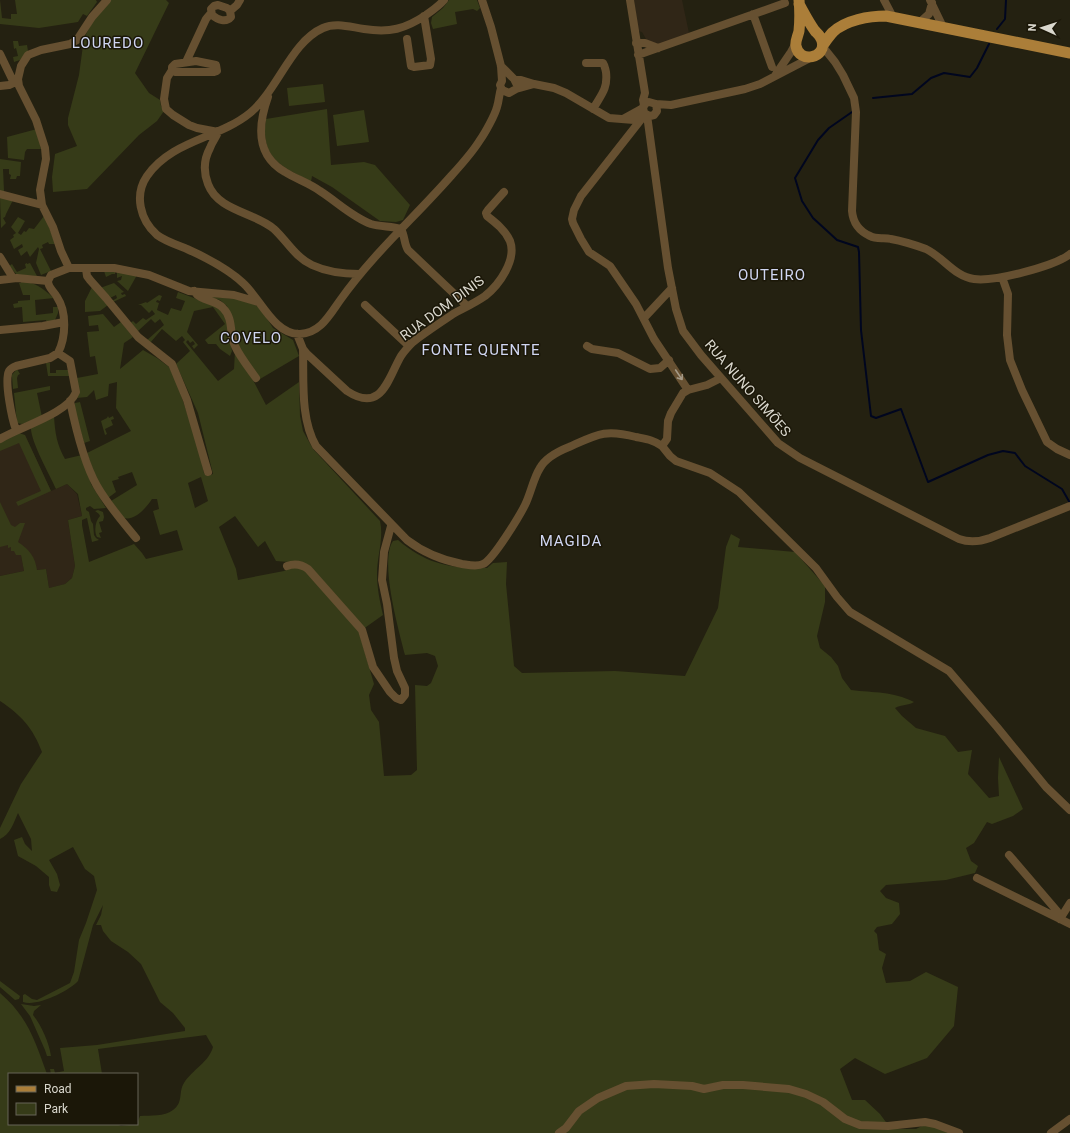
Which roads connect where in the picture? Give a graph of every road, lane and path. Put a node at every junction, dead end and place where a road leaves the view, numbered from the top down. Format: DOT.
graph roads {
  1 [pos="107,0"];
  2 [pos="240,0"];
  3 [pos="444,0"];
  4 [pos="482,0"];
  5 [pos="630,0"];
  6 [pos="884,0"];
  7 [pos="931,1"];
  8 [pos="799,2"];
  9 [pos="785,3"];
  10 [pos="211,6"];
  11 [pos="230,11"];
  12 [pos="753,14"];
  13 [pos="424,16"];
  14 [pos="893,17"];
  15 [pos="920,22"];
  16 [pos="943,27"];
  17 [pos="834,31"];
  18 [pos="817,33"];
  19 [pos="407,39"];
  20 [pos="797,40"];
  21 [pos="636,43"];
  22 [pos="658,48"];
  23 [pos="819,51"];
  24 [pos="1070,52"];
  25 [pos="0,54"];
  26 [pos="638,55"];
  27 [pos="185,62"];
  28 [pos="586,63"];
  29 [pos="502,66"];
  30 [pos="772,67"];
  31 [pos="172,70"];
  32 [pos="185,71"];
  33 [pos="774,76"];
  34 [pos="514,79"];
  35 [pos="16,82"];
  36 [pos="534,84"];
  37 [pos="501,85"];
  38 [pos="0,86"];
  39 [pos="514,91"];
  40 [pos="269,93"];
  41 [pos="498,106"];
  42 [pos="592,110"];
  43 [pos="647,112"];
  44 [pos="622,119"];
  45 [pos="649,129"];
  46 [pos="218,132"];
  47 [pos="504,192"];
  48 [pos="0,194"];
  49 [pos="42,205"];
  50 [pos="401,229"];
  51 [pos="1070,254"];
  52 [pos="0,257"];
  53 [pos="69,268"];
  54 [pos="86,269"];
  55 [pos="360,274"];
  56 [pos="238,277"];
  57 [pos="1002,277"];
  58 [pos="13,278"];
  59 [pos="0,280"];
  60 [pos="48,281"];
  61 [pos="672,288"];
  62 [pos="194,291"];
  63 [pos="234,295"];
  64 [pos="258,302"];
  65 [pos="365,305"];
  66 [pos="467,306"];
  67 [pos="644,318"];
  68 [pos="64,322"];
  69 [pos="0,330"];
  70 [pos="297,334"];
  71 [pos="409,346"];
  72 [pos="587,346"];
  73 [pos="303,349"];
  74 [pos="58,353"];
  75 [pos="669,360"];
  76 [pos="256,378"];
  77 [pos="721,378"];
  78 [pos="688,390"];
  79 [pos="70,401"];
  80 [pos="16,430"];
  81 [pos="0,439"];
  82 [pos="662,446"];
  83 [pos="1070,454"];
  84 [pos="208,472"];
  85 [pos="1070,506"];
  86 [pos="391,526"];
  87 [pos="136,538"];
  88 [pos="288,566"];
  89 [pos="1070,810"];
  90 [pos="1009,855"];
  91 [pos="977,878"];
  92 [pos="1070,903"];
  93 [pos="1060,919"];
  94 [pos="1070,924"];
  95 [pos="1070,1119"];
  96 [pos="559,1133"];
  97 [pos="959,1133"];
  98 [pos="1050,1133"];
  1 -- 35 [label="street"];
  2 -- 11 [label="street"];
  3 -- 13 [label="street"];
  4 -- 29 [label="street"];
  5 -- 21 [label="street"];
  6 -- 14 [label="street"];
  7 -- 15 [label="street"];
  7 -- 16 [label="street"];
  8 -- 18 [label="main road"];
  8 -- 20 [label="main road"];
  9 -- 12 [label="street"];
  10 -- 11 [label="street"];
  10 -- 11 [label="street"];
  10 -- 27 [label="street"];
  12 -- 22 [label="street"];
  12 -- 30 [label="street"];
  13 -- 19 [label="street"];
  13 -- 40 [label="street"];
  14 -- 15 [label="main road"];
  14 -- 17 [label="main road"];
  15 -- 16 [label="main road"];
  16 -- 24 [label="main road"];
  17 -- 18 [label="main road"];
  17 -- 23 [label="main road"];
  18 -- 20 [label="main road"];
  18 -- 23 [label="main road"];
  20 -- 23 [label="main road"];
  20 -- 33 [label="street"];
  21 -- 22 [label="street"];
  21 -- 26 [label="street"];
  22 -- 26 [label="street"];
  23 -- 33 [label="street"];
  23 -- 57 [label="street"];
  25 -- 35 [label="street"];
  26 -- 43 [label="street"];
  27 -- 31 [label="street"];
  27 -- 32 [label="street"];
  27 -- 32 [label="street"];
  28 -- 42 [label="street"];
  29 -- 34 [label="street"];
  29 -- 37 [label="street"];
  31 -- 32 [label="street"];
  31 -- 46 [label="street"];
  33 -- 43 [label="street"];
  34 -- 36 [label="street"];
  34 -- 37 [label="street"];
  34 -- 39 [label="street"];
  35 -- 38 [label="street"];
  35 -- 49 [label="street"];
  36 -- 39 [label="street"];
  36 -- 42 [label="street"];
  37 -- 39 [label="street"];
  37 -- 41 [label="street"];
  39 -- 41 [label="street"];
  40 -- 46 [label="street"];
  40 -- 50 [label="street"];
  41 -- 50 [label="street"];
  42 -- 44 [label="street"];
  43 -- 44 [label="street"];
  43 -- 44 [label="street"];
  43 -- 45 [label="street"];
  43 -- 45 [label="street, RUA NUNO SIMÕES"];
  43 -- 67 [label="street"];
  45 -- 61 [label="street, RUA NUNO SIMÕES"];
  46 -- 55 [label="street"];
  46 -- 56 [label="street"];
  47 -- 66 [label="street, RUA DOM DINIS"];
  48 -- 49 [label="street"];
  49 -- 53 [label="street"];
  50 -- 55 [label="street"];
  50 -- 66 [label="street"];
  51 -- 57 [label="street"];
  52 -- 58 [label="street"];
  53 -- 54 [label="street"];
  53 -- 60 [label="street"];
  54 -- 62 [label="street"];
  54 -- 84 [label="street"];
  55 -- 70 [label="street"];
  56 -- 63 [label="street"];
  56 -- 64 [label="street"];
  57 -- 83 [label="street"];
  58 -- 59 [label="street"];
  58 -- 60 [label="street"];
  60 -- 68 [label="street"];
  61 -- 67 [label="street"];
  61 -- 77 [label="street, RUA NUNO SIMÕES"];
  62 -- 63 [label="street"];
  62 -- 76 [label="street"];
  63 -- 64 [label="street"];
  64 -- 70 [label="street"];
  65 -- 71 [label="street"];
  66 -- 71 [label="street, RUA DOM DINIS"];
  67 -- 75 [label="street"];
  68 -- 69 [label="street"];
  68 -- 74 [label="street"];
  70 -- 73 [label="street, RUA DOM DINIS"];
  71 -- 73 [label="street, RUA DOM DINIS"];
  72 -- 75 [label="street"];
  73 -- 86 [label="street"];
  74 -- 79 [label="street"];
  74 -- 80 [label="street"];
  75 -- 78 [label="street, one-way"];
  77 -- 78 [label="street"];
  77 -- 85 [label="street, RUA NUNO SIMÕES"];
  78 -- 82 [label="street"];
  79 -- 80 [label="street"];
  79 -- 87 [label="street"];
  80 -- 81 [label="street"];
  82 -- 86 [label="street"];
  82 -- 89 [label="street"];
  86 -- 88 [label="street"];
  90 -- 93 [label="street"];
  91 -- 93 [label="street"];
  92 -- 93 [label="street"];
  93 -- 94 [label="street"];
  95 -- 98 [label="street"];
  96 -- 97 [label="street"];
}
